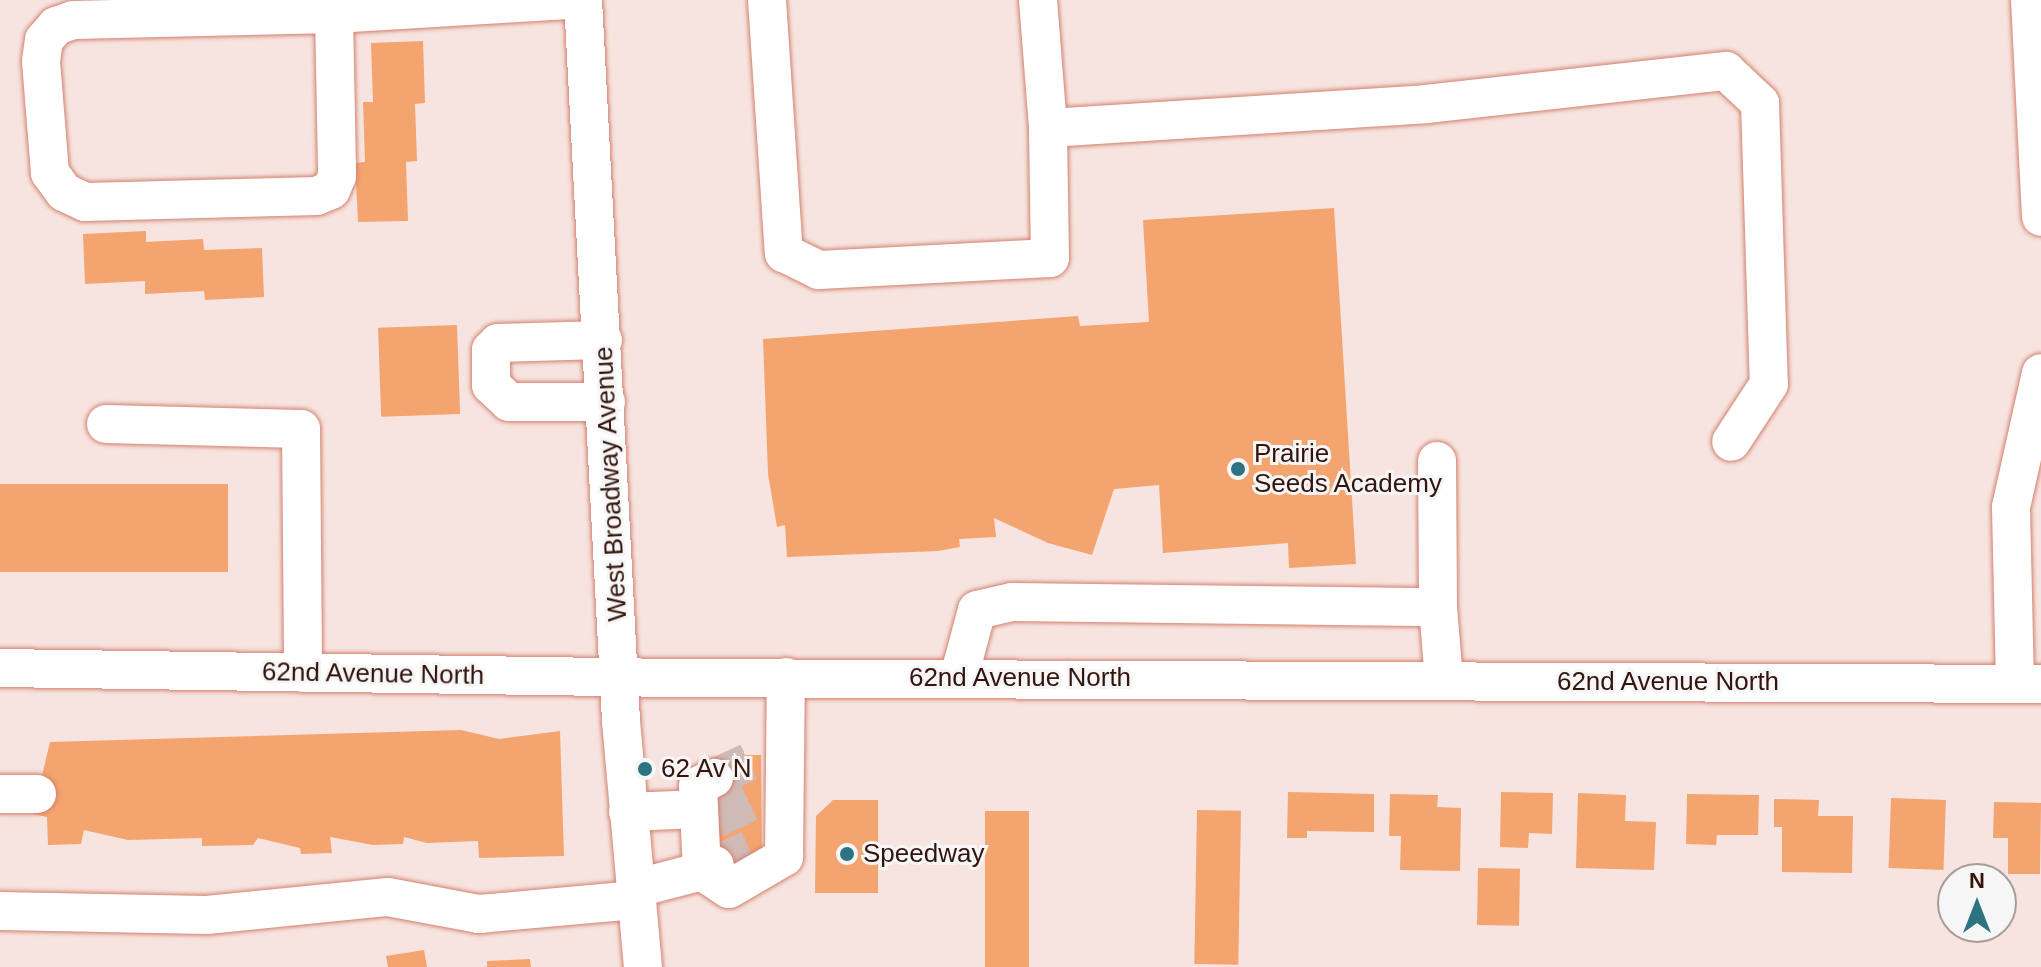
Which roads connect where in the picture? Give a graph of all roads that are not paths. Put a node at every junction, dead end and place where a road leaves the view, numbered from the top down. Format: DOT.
graph roads {
  1 [pos="573,0"];
  2 [pos="583,0"];
  3 [pos="767,0"];
  4 [pos="1038,0"];
  5 [pos="2030,0"];
  6 [pos="334,14"];
  7 [pos="1048,128"];
  8 [pos="2041,217"];
  9 [pos="603,340"];
  10 [pos="2041,373"];
  11 [pos="606,402"];
  12 [pos="106,424"];
  13 [pos="1731,442"];
  14 [pos="1437,461"];
  15 [pos="1438,607"];
  16 [pos="0,668"];
  17 [pos="303,673"];
  18 [pos="620,677"];
  19 [pos="786,677"];
  20 [pos="959,677"];
  21 [pos="1444,680"];
  22 [pos="2028,684"];
  23 [pos="0,794"];
  24 [pos="37,794"];
  25 [pos="628,812"];
  26 [pos="708,868"];
  27 [pos="634,895"];
  28 [pos="0,911"];
  29 [pos="643,967"];
  1 -- 6 [label="street"];
  2 -- 9 [label="street, West Broadway Avenue"];
  3 -- 7 [label="street"];
  4 -- 7 [label="street"];
  5 -- 8 [label="street"];
  6 -- 6 [label="street"];
  7 -- 13 [label="street"];
  9 -- 11 [label="street, West Broadway Avenue"];
  9 -- 11 [label="street"];
  10 -- 22 [label="street"];
  11 -- 18 [label="street, West Broadway Avenue"];
  12 -- 17 [label="street"];
  14 -- 15 [label="street"];
  15 -- 20 [label="street"];
  15 -- 21 [label="street"];
  16 -- 17 [label="street, 62nd Avenue North"];
  17 -- 18 [label="street, 62nd Avenue North"];
  18 -- 19 [label="street, 62nd Avenue North"];
  18 -- 25 [label="street, West Broadway Avenue"];
  19 -- 20 [label="street, 62nd Avenue North"];
  19 -- 26 [label="street"];
  20 -- 21 [label="street, 62nd Avenue North"];
  21 -- 22 [label="street, 62nd Avenue North"];
  23 -- 24 [label="street"];
  25 -- 26 [label="street"];
  25 -- 27 [label="street, West Broadway Avenue"];
  26 -- 27 [label="street"];
  27 -- 28 [label="street"];
  27 -- 29 [label="street, West Broadway Avenue"];
}
